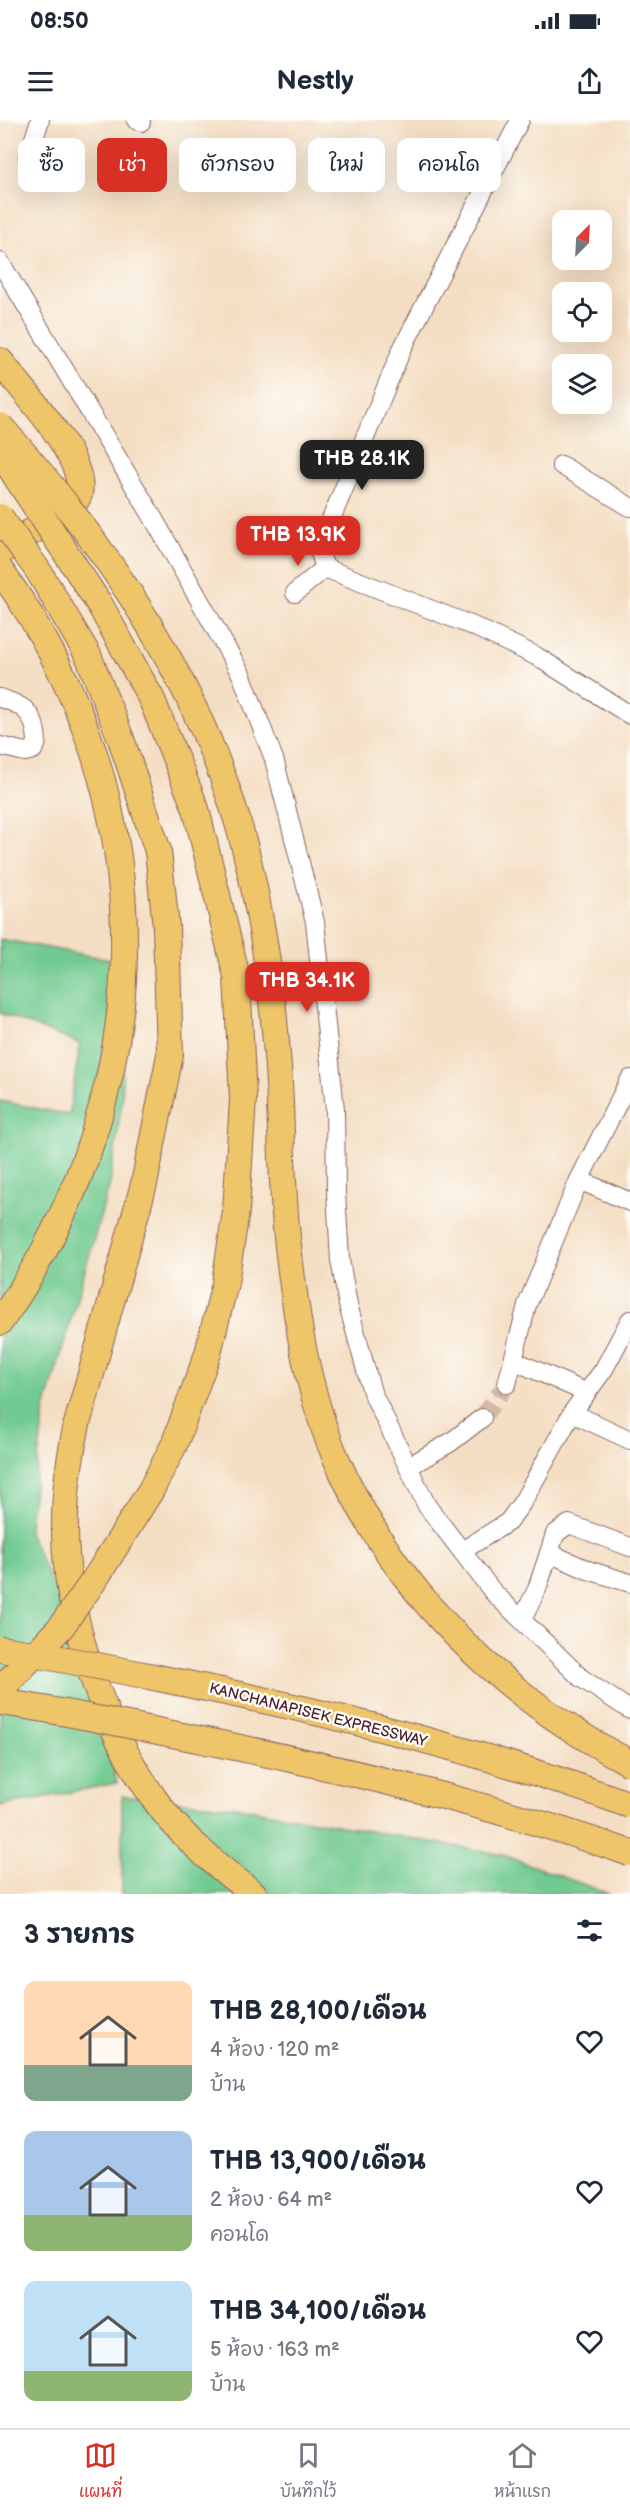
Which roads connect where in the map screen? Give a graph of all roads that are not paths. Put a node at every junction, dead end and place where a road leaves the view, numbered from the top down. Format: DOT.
graph roads {
  1 [pos="40,120"];
  2 [pos="520,120"];
  3 [pos="34,138"];
  4 [pos="0,262"];
  5 [pos="0,361"];
  6 [pos="0,426"];
  7 [pos="0,452"];
  8 [pos="561,465"];
  9 [pos="630,507"];
  10 [pos="0,517"];
  11 [pos="0,552"];
  12 [pos="324,568"];
  13 [pos="0,570"];
  14 [pos="295,593"];
  15 [pos="0,698"];
  16 [pos="630,715"];
  17 [pos="0,746"];
  18 [pos="630,1079"];
  19 [pos="579,1180"];
  20 [pos="630,1202"];
  21 [pos="630,1320"];
  22 [pos="0,1322"];
  23 [pos="515,1361"];
  24 [pos="507,1384"];
  25 [pos="585,1392"];
  26 [pos="572,1413"];
  27 [pos="482,1418"];
  28 [pos="630,1440"];
  29 [pos="408,1467"];
  30 [pos="630,1547"];
  31 [pos="462,1551"];
  32 [pos="549,1552"];
  33 [pos="630,1583"];
  34 [pos="522,1620"];
  35 [pos="0,1649"];
  36 [pos="0,1690"];
  37 [pos="0,1702"];
  38 [pos="630,1710"];
  39 [pos="630,1763"];
  40 [pos="630,1805"];
  41 [pos="630,1853"];
  42 [pos="254,1894"];
  1 -- 3 [label="street"];
  2 -- 12 [label="street"];
  4 -- 29 [label="street"];
  5 -- 11 [label="highway"];
  6 -- 39 [label="highway, bridge"];
  7 -- 36 [label="highway, bridge"];
  8 -- 9 [label="street"];
  10 -- 42 [label="highway, bridge"];
  12 -- 14 [label="street"];
  12 -- 16 [label="street"];
  13 -- 22 [label="highway"];
  15 -- 17 [label="street"];
  18 -- 19 [label="street"];
  19 -- 20 [label="street"];
  19 -- 23 [label="street"];
  21 -- 25 [label="street"];
  23 -- 24 [label="street"];
  23 -- 25 [label="street"];
  25 -- 26 [label="street"];
  26 -- 28 [label="street"];
  26 -- 31 [label="street"];
  27 -- 29 [label="street"];
  29 -- 31 [label="street"];
  30 -- 32 [label="street"];
  31 -- 34 [label="street"];
  32 -- 33 [label="street"];
  32 -- 34 [label="street"];
  34 -- 38 [label="street"];
  35 -- 40 [label="highway, KANCHANAPISEK EXPRESSWAY, bridge"];
  37 -- 41 [label="highway, bridge"];
}
